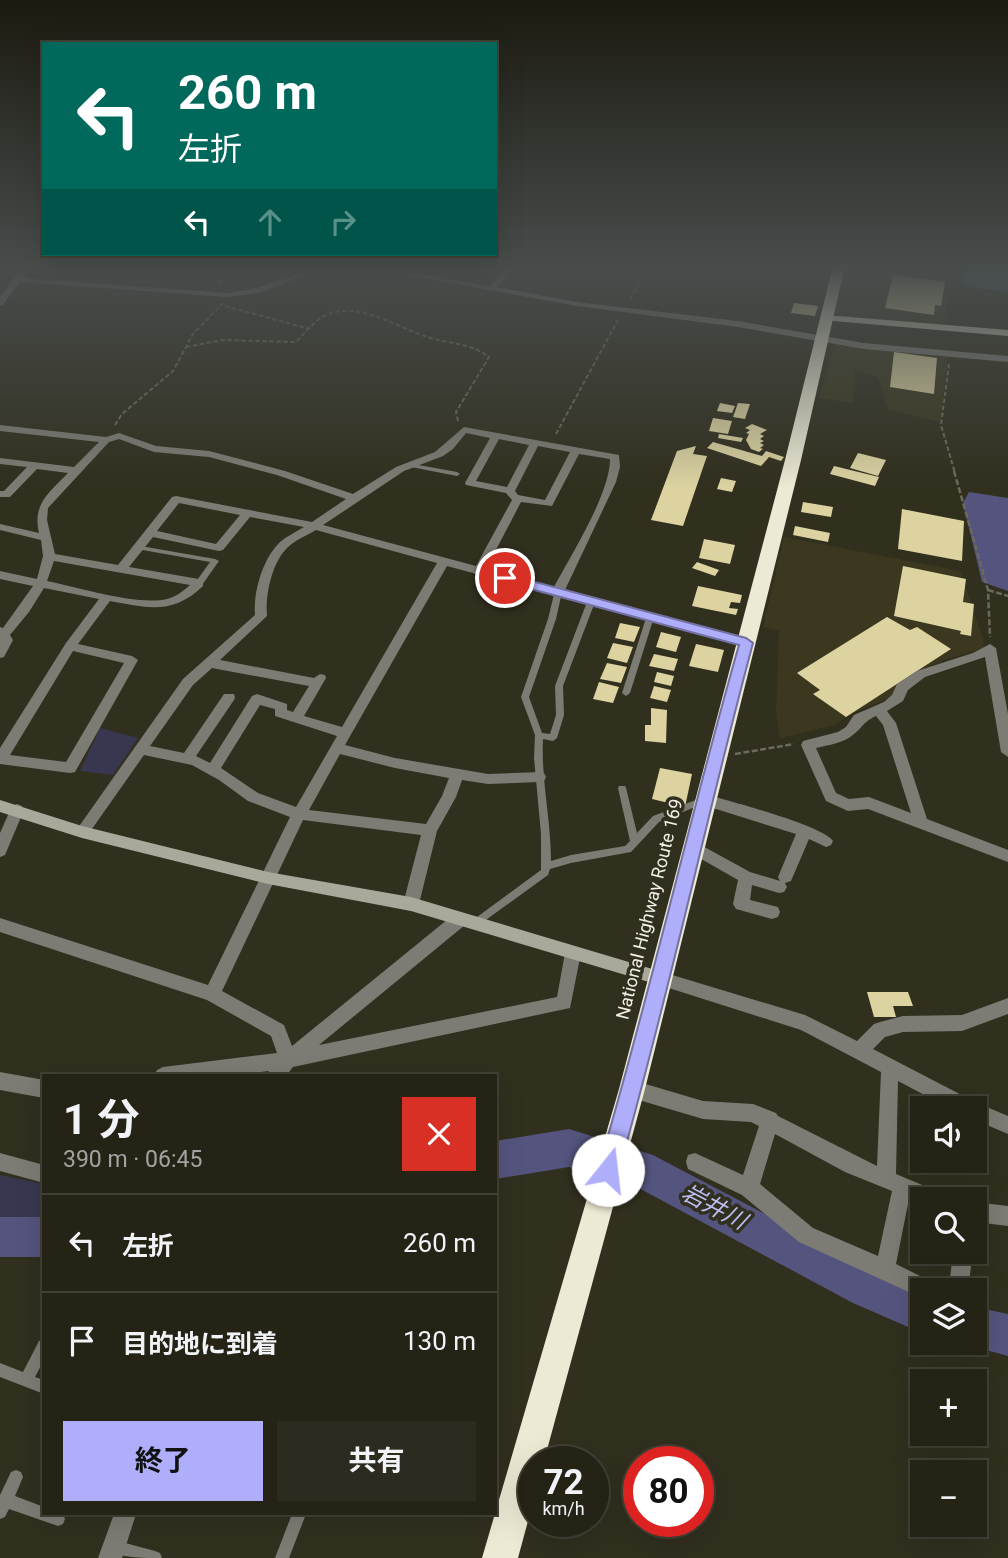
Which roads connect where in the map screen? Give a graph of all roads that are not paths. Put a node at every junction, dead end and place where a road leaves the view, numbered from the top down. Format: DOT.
graph roads {
  1 [pos="821,343"];
  2 [pos="847,343"];
  3 [pos="1008,359"];
  4 [pos="2,429"];
  5 [pos="496,435"];
  6 [pos="106,440"];
  7 [pos="535,442"];
  8 [pos="576,450"];
  9 [pos="0,461"];
  10 [pos="35,465"];
  11 [pos="413,466"];
  12 [pos="78,471"];
  13 [pos="457,474"];
  14 [pos="0,494"];
  15 [pos="514,495"];
  16 [pos="354,498"];
  17 [pos="248,512"];
  18 [pos="314,526"];
  19 [pos="0,527"];
  20 [pos="150,533"];
  21 [pos="47,538"];
  22 [pos="137,547"];
  23 [pos="49,557"];
  24 [pos="444,561"];
  25 [pos="121,569"];
  26 [pos="479,571"];
  27 [pos="0,576"];
  28 [pos="199,583"];
  29 [pos="39,585"];
  30 [pos="558,592"];
  31 [pos="107,597"];
  32 [pos="591,602"];
  33 [pos="650,617"];
  34 [pos="2,633"];
  35 [pos="746,643"];
  36 [pos="71,646"];
  37 [pos="0,654"];
  38 [pos="210,663"];
  39 [pos="626,693"];
  40 [pos="229,697"];
  41 [pos="878,710"];
  42 [pos="296,718"];
  43 [pos="345,733"];
  44 [pos="539,735"];
  45 [pos="337,748"];
  46 [pos="141,749"];
  47 [pos="1008,752"];
  48 [pos="0,759"];
  49 [pos="187,759"];
  50 [pos="213,770"];
  51 [pos="457,774"];
  52 [pos="539,777"];
  53 [pos="622,788"];
  54 [pos="705,800"];
  55 [pos="0,806"];
  56 [pos="17,810"];
  57 [pos="299,814"];
  58 [pos="921,822"];
  59 [pos="430,830"];
  60 [pos="805,831"];
  61 [pos="82,832"];
  62 [pos="825,841"];
  63 [pos="635,842"];
  64 [pos="694,848"];
  65 [pos="0,851"];
  66 [pos="1008,856"];
  67 [pos="547,866"];
  68 [pos="746,877"];
  69 [pos="268,878"];
  70 [pos="411,904"];
  71 [pos="772,912"];
  72 [pos="468,921"];
  73 [pos="0,925"];
  74 [pos="573,953"];
  75 [pos="659,978"];
  76 [pos="212,994"];
  77 [pos="1008,1006"];
  78 [pos="859,1051"];
  79 [pos="288,1060"];
  80 [pos="890,1069"];
  81 [pos="179,1074"];
  82 [pos="278,1074"];
  83 [pos="0,1081"];
  84 [pos="42,1089"];
  85 [pos="632,1089"];
  86 [pos="944,1096"];
  87 [pos="987,1116"];
  88 [pos="769,1119"];
  89 [pos="1008,1125"];
  90 [pos="0,1162"];
  91 [pos="695,1162"];
  92 [pos="42,1173"];
  93 [pos="894,1183"];
  94 [pos="749,1188"];
  95 [pos="910,1190"];
  96 [pos="987,1213"];
  97 [pos="1008,1216"];
  98 [pos="885,1269"];
  99 [pos="910,1282"];
  100 [pos="42,1350"];
  101 [pos="0,1370"];
  102 [pos="26,1380"];
  103 [pos="42,1386"];
  104 [pos="16,1477"];
  105 [pos="3,1506"];
  106 [pos="125,1515"];
  107 [pos="299,1515"];
  108 [pos="58,1519"];
  109 [pos="112,1552"];
  110 [pos="155,1558"];
  111 [pos="282,1558"];
  112 [pos="500,1558"];
  1 -- 35 [label="highway, National Highway Route 169"];
  2 -- 3 [label="street"];
  4 -- 6 [label="street"];
  5 -- 7 [label="street"];
  5 -- 11 [label="street"];
  5 -- 15 [label="street"];
  6 -- 12 [label="street"];
  6 -- 16 [label="street"];
  7 -- 8 [label="street"];
  7 -- 15 [label="street"];
  8 -- 15 [label="street"];
  8 -- 30 [label="street"];
  9 -- 10 [label="street"];
  10 -- 12 [label="street"];
  10 -- 14 [label="street"];
  11 -- 13 [label="lane"];
  11 -- 16 [label="street"];
  12 -- 21 [label="street"];
  15 -- 26 [label="street"];
  16 -- 18 [label="street"];
  17 -- 18 [label="street"];
  17 -- 20 [label="street"];
  17 -- 20 [label="street"];
  18 -- 24 [label="street"];
  18 -- 38 [label="street"];
  19 -- 21 [label="street"];
  20 -- 22 [label="street"];
  21 -- 23 [label="street"];
  22 -- 25 [label="street"];
  22 -- 28 [label="lane"];
  23 -- 25 [label="street"];
  23 -- 29 [label="street"];
  24 -- 26 [label="street"];
  24 -- 43 [label="street"];
  25 -- 28 [label="street"];
  26 -- 30 [label="street"];
  27 -- 29 [label="street"];
  28 -- 31 [label="street"];
  29 -- 31 [label="street"];
  29 -- 34 [label="street"];
  30 -- 32 [label="street"];
  30 -- 44 [label="lane"];
  31 -- 36 [label="street"];
  32 -- 33 [label="street"];
  32 -- 44 [label="lane"];
  33 -- 35 [label="street"];
  33 -- 39 [label="lane"];
  34 -- 37 [label="street"];
  35 -- 54 [label="highway, National Highway Route 169"];
  36 -- 48 [label="street"];
  36 -- 48 [label="street"];
  38 -- 42 [label="street"];
  38 -- 46 [label="street"];
  40 -- 49 [label="street"];
  41 -- 47 [label="street"];
  41 -- 58 [label="street"];
  41 -- 58 [label="street"];
  42 -- 43 [label="street"];
  42 -- 50 [label="street"];
  43 -- 45 [label="street"];
  44 -- 52 [label="lane"];
  45 -- 51 [label="street"];
  45 -- 57 [label="street"];
  46 -- 49 [label="street"];
  46 -- 61 [label="street"];
  49 -- 50 [label="street"];
  50 -- 57 [label="street"];
  51 -- 52 [label="street"];
  51 -- 59 [label="street"];
  52 -- 67 [label="lane"];
  53 -- 63 [label="lane"];
  54 -- 60 [label="street"];
  54 -- 63 [label="lane"];
  54 -- 64 [label="highway, National Highway Route 169"];
  55 -- 56 [label="street"];
  56 -- 61 [label="street"];
  56 -- 65 [label="street"];
  57 -- 59 [label="street"];
  57 -- 69 [label="street"];
  58 -- 66 [label="street"];
  59 -- 70 [label="street"];
  60 -- 62 [label="street"];
  60 -- 68 [label="street"];
  61 -- 69 [label="street"];
  63 -- 67 [label="lane"];
  64 -- 68 [label="street"];
  64 -- 75 [label="highway, National Highway Route 169"];
  67 -- 72 [label="lane"];
  68 -- 71 [label="street"];
  69 -- 70 [label="street"];
  69 -- 76 [label="street"];
  70 -- 72 [label="street"];
  72 -- 74 [label="street"];
  72 -- 79 [label="street"];
  73 -- 76 [label="street"];
  74 -- 75 [label="street"];
  74 -- 79 [label="street"];
  75 -- 78 [label="street"];
  75 -- 85 [label="highway, National Highway Route 169"];
  76 -- 79 [label="street"];
  77 -- 78 [label="street"];
  78 -- 80 [label="street"];
  79 -- 81 [label="street"];
  79 -- 82 [label="street"];
  80 -- 86 [label="street"];
  80 -- 93 [label="street"];
  83 -- 84 [label="street"];
  85 -- 88 [label="street"];
  85 -- 112 [label="highway, National Highway Route 169"];
  87 -- 89 [label="street"];
  88 -- 93 [label="street"];
  88 -- 94 [label="street"];
  90 -- 92 [label="street"];
  91 -- 94 [label="street"];
  93 -- 95 [label="street"];
  93 -- 98 [label="street"];
  94 -- 98 [label="street"];
  96 -- 97 [label="street"];
  98 -- 99 [label="street"];
  100 -- 102 [label="lane"];
  101 -- 102 [label="lane"];
  102 -- 103 [label="lane"];
  104 -- 105 [label="lane"];
  105 -- 108 [label="lane"];
  106 -- 109 [label="street"];
  107 -- 111 [label="lane"];
  109 -- 110 [label="lane"];
}
